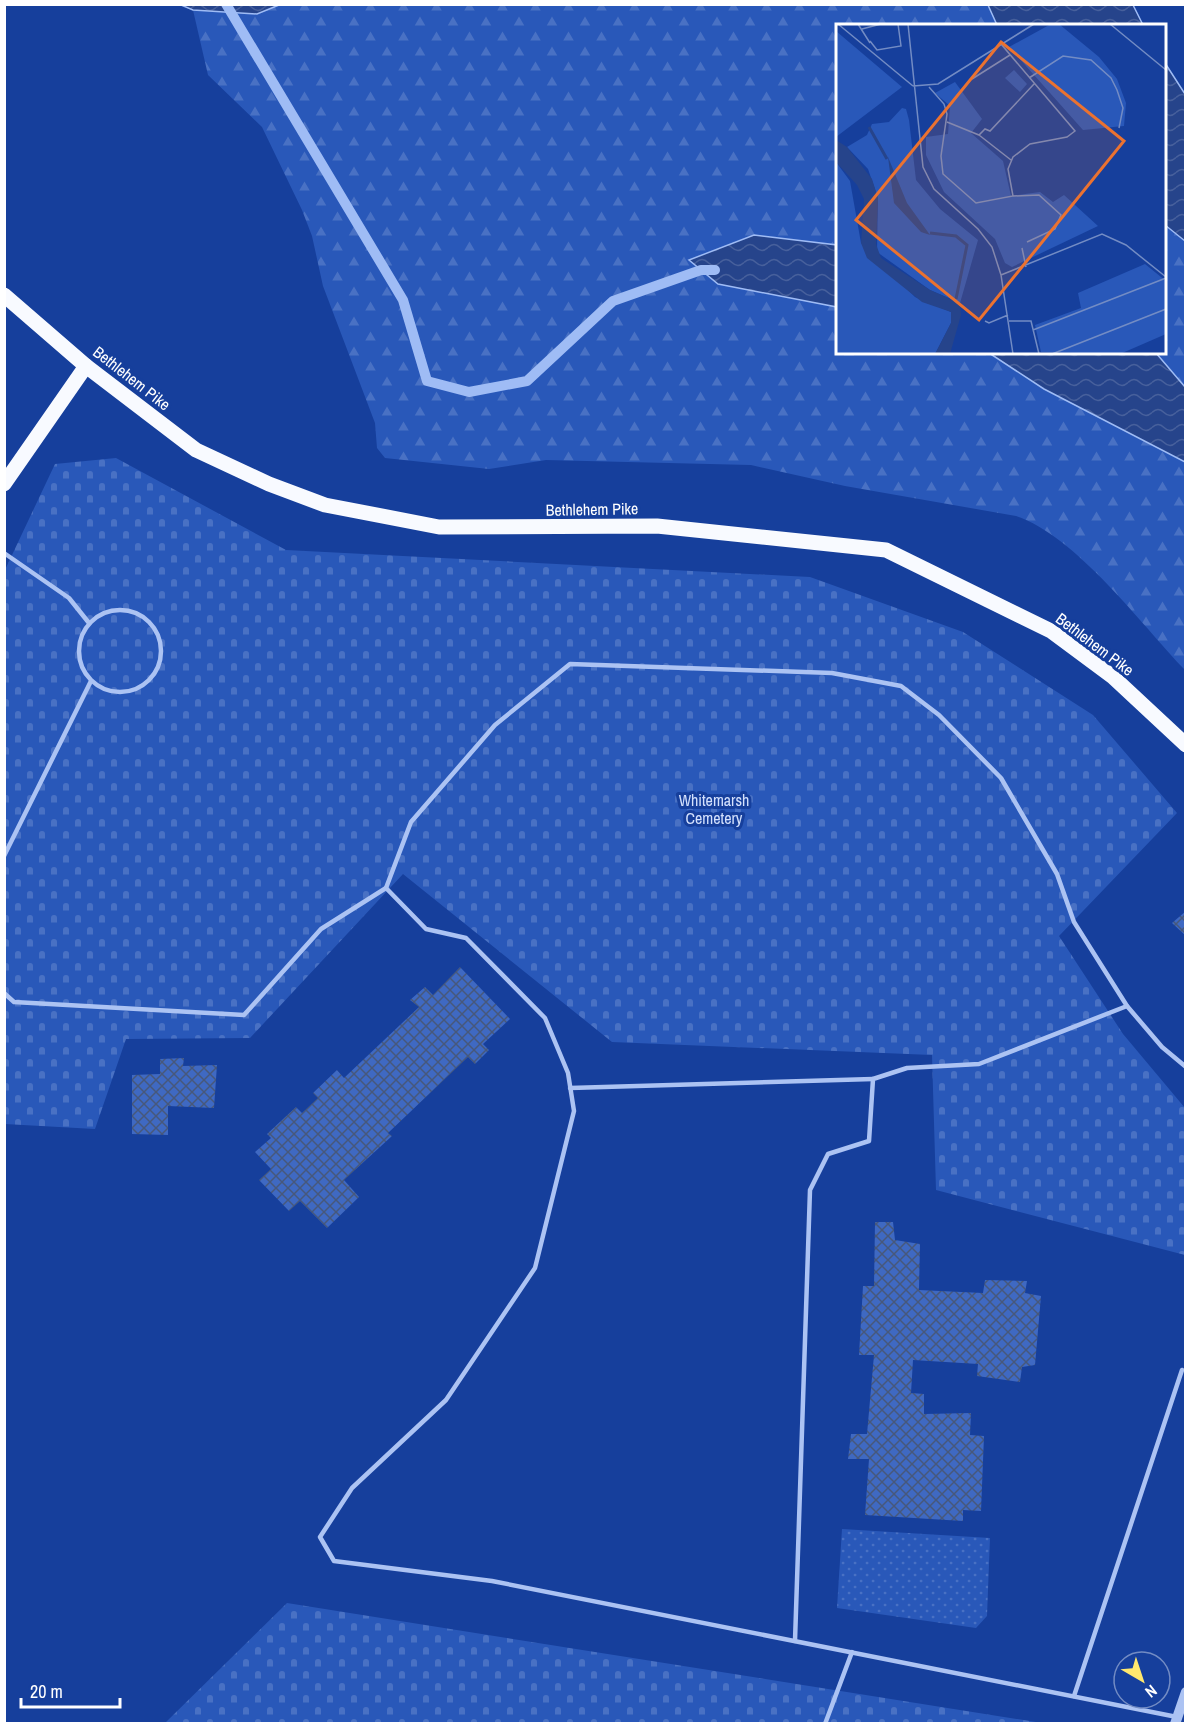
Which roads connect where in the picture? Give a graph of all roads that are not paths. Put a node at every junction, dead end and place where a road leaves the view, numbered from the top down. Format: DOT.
graph roads {
  1 [pos="4,295"];
  2 [pos="86,366"];
  3 [pos="4,484"];
  4 [pos="4,553"];
  5 [pos="89,623"];
  6 [pos="92,681"];
  7 [pos="1185,745"];
  8 [pos="4,856"];
  9 [pos="386,888"];
  10 [pos="4,993"];
  11 [pos="1127,1006"];
  12 [pos="1185,1067"];
  13 [pos="873,1079"];
  14 [pos="570,1088"];
  15 [pos="1182,1370"];
  16 [pos="795,1641"];
  17 [pos="852,1652"];
  18 [pos="1185,1692"];
  19 [pos="1074,1696"];
  20 [pos="1176,1720"];
  21 [pos="825,1724"];
  1 -- 2 [label="main road, Bethlehem Pike"];
  2 -- 3 [label="main road"];
  2 -- 7 [label="main road, Bethlehem Pike"];
  4 -- 5 [label="lane"];
  5 -- 6 [label="lane"];
  5 -- 6 [label="lane"];
  6 -- 8 [label="lane"];
  9 -- 10 [label="lane"];
  9 -- 11 [label="lane"];
  9 -- 14 [label="lane"];
  11 -- 12 [label="lane"];
  11 -- 13 [label="lane"];
  13 -- 14 [label="lane"];
  13 -- 16 [label="lane"];
  14 -- 16 [label="lane"];
  15 -- 19 [label="lane"];
  16 -- 17 [label="lane"];
  17 -- 19 [label="lane"];
  17 -- 21 [label="lane"];
  18 -- 20 [label="street"];
  19 -- 20 [label="lane"];
}
